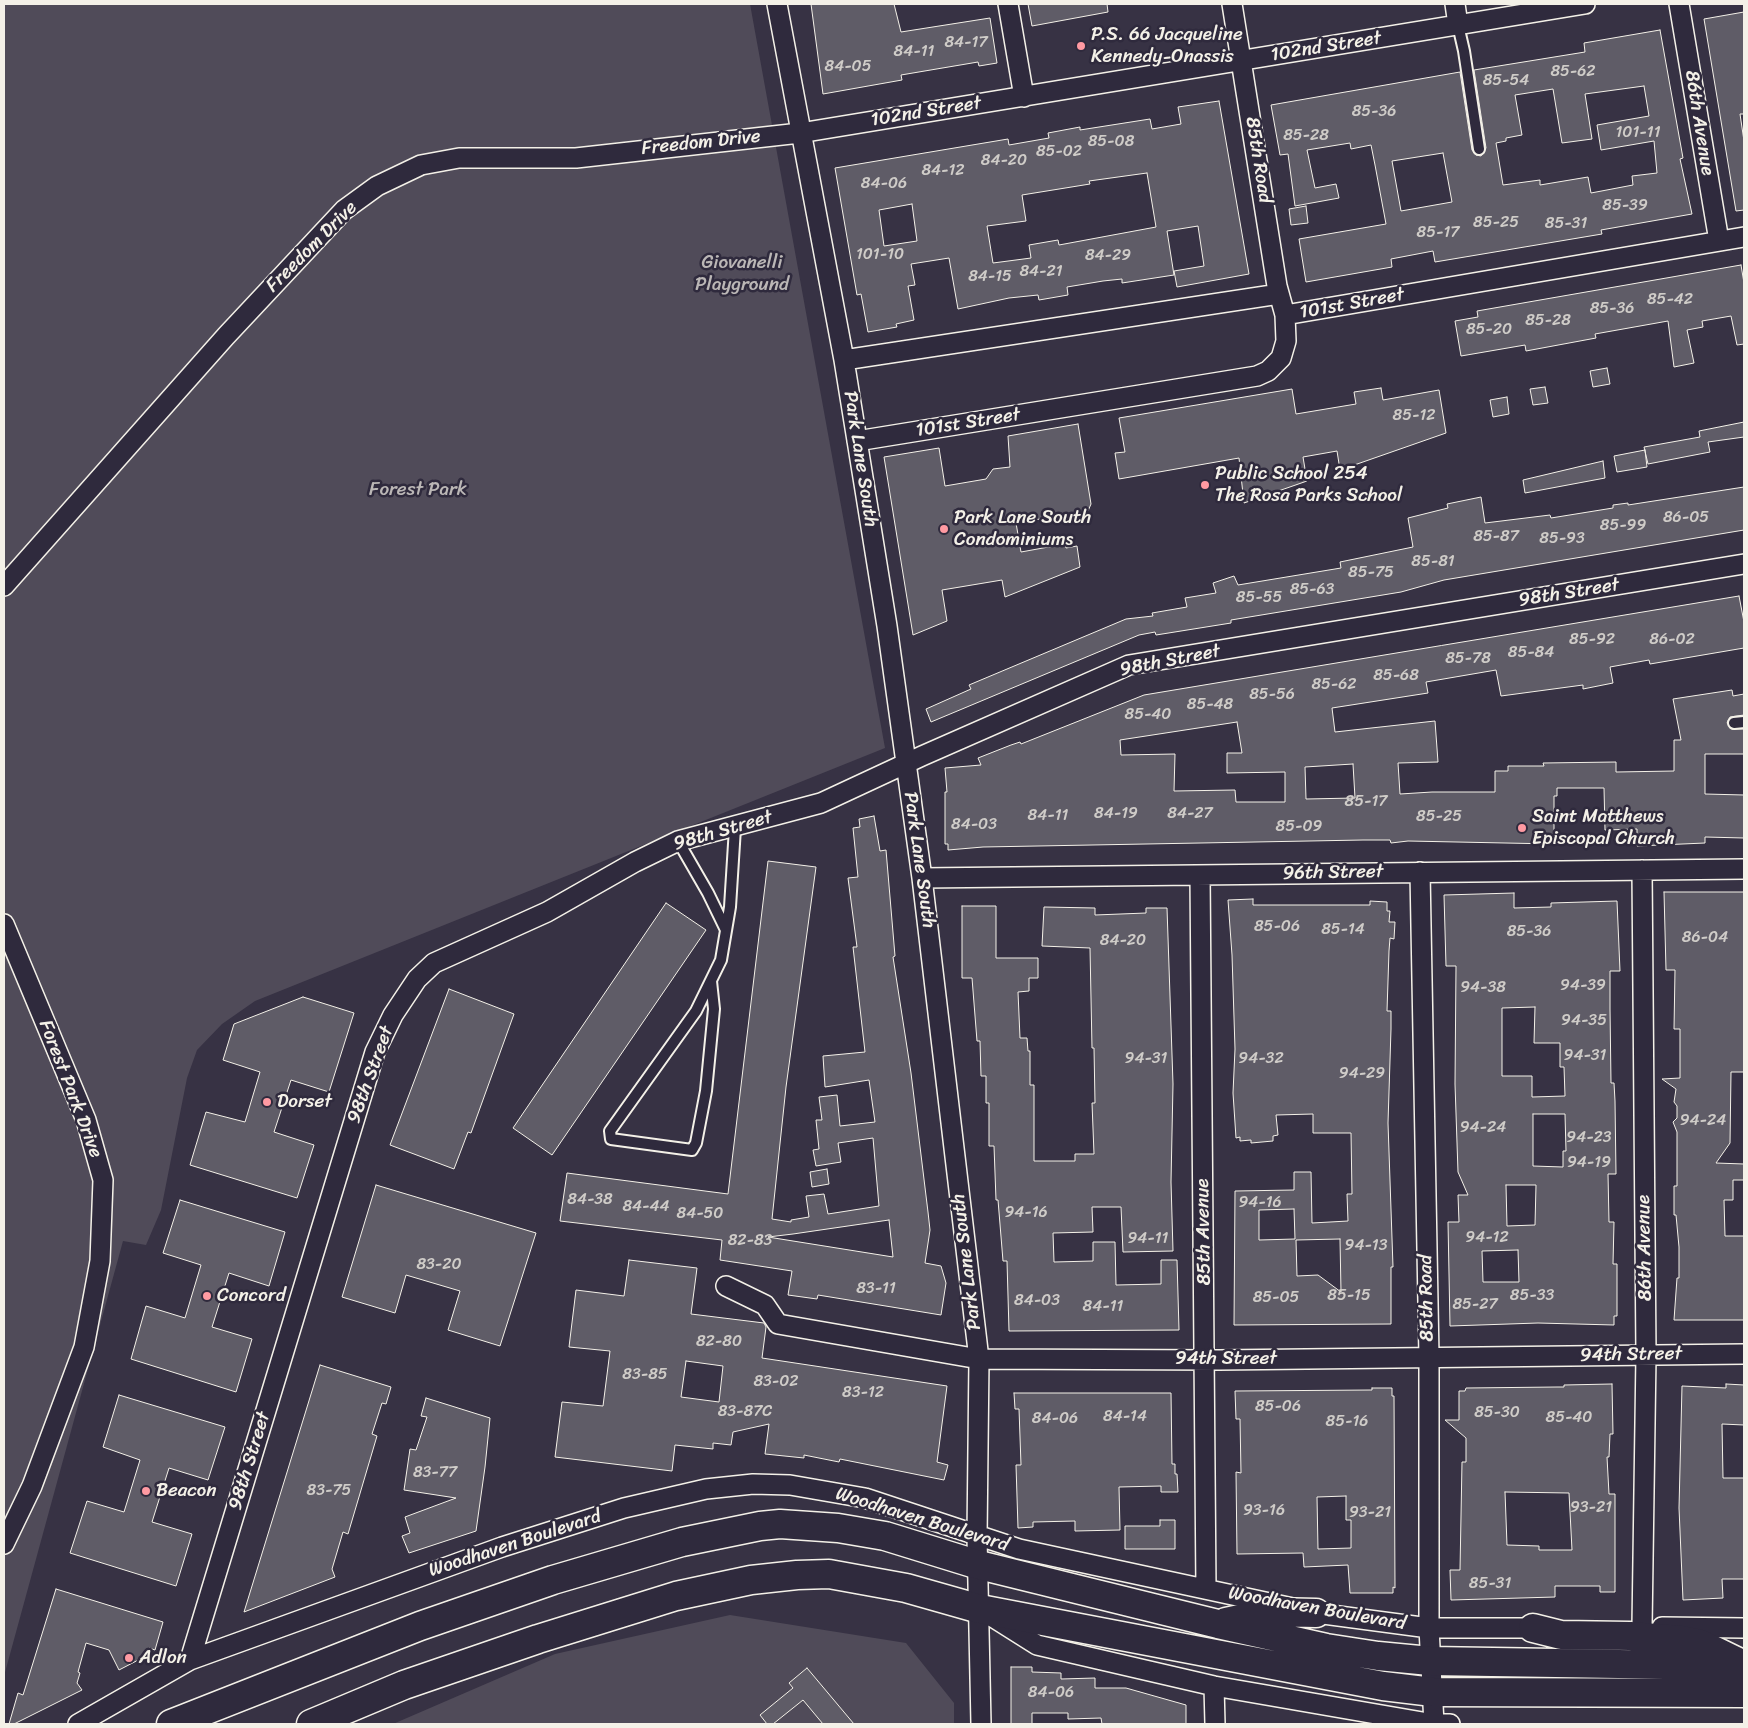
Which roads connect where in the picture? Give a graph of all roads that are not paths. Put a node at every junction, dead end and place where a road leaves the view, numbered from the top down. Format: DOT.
graph roads {
  1 [pos="777,4"];
  2 [pos="1008,4"];
  3 [pos="1232,4"];
  4 [pos="1454,4"];
  5 [pos="1585,4"];
  6 [pos="1679,4"];
  7 [pos="1458,25"];
  8 [pos="1242,61"];
  9 [pos="1024,97"];
  10 [pos="800,133"];
  11 [pos="1479,149"];
  12 [pos="1744,237"];
  13 [pos="1719,242"];
  14 [pos="1279,294"];
  15 [pos="1285,315"];
  16 [pos="844,360"];
  17 [pos="856,440"];
  18 [pos="1744,564"];
  19 [pos="4,586"];
  20 [pos="906,763"];
  21 [pos="735,828"];
  22 [pos="678,841"];
  23 [pos="1744,869"];
  24 [pos="1642,870"];
  25 [pos="1420,872"];
  26 [pos="1200,875"];
  27 [pos="922,878"];
  28 [pos="4,924"];
  29 [pos="726,930"];
  30 [pos="711,981"];
  31 [pos="726,1286"];
  32 [pos="1744,1354"];
  33 [pos="1646,1355"];
  34 [pos="1429,1357"];
  35 [pos="979,1359"];
  36 [pos="1206,1360"];
  37 [pos="977,1537"];
  38 [pos="4,1544"];
  39 [pos="979,1565"];
  40 [pos="1206,1589"];
  41 [pos="980,1609"];
  42 [pos="1316,1612"];
  43 [pos="1218,1624"];
  44 [pos="1642,1627"];
  45 [pos="1429,1628"];
  46 [pos="1533,1628"];
  47 [pos="1744,1628"];
  48 [pos="190,1660"];
  49 [pos="1430,1661"];
  50 [pos="1744,1665"];
  51 [pos="1214,1686"];
  52 [pos="1433,1692"];
  53 [pos="1744,1693"];
  54 [pos="78,1724"];
  55 [pos="171,1724"];
  56 [pos="311,1724"];
  57 [pos="981,1724"];
  58 [pos="1214,1724"];
  59 [pos="1434,1724"];
  60 [pos="1450,1724"];
  1 -- 10 [label="street, Park Lane South"];
  2 -- 9 [label="street"];
  3 -- 8 [label="street, 85th Road"];
  4 -- 7 [label="street"];
  5 -- 7 [label="street, 102nd Street"];
  6 -- 13 [label="street, 86th Avenue"];
  7 -- 8 [label="street, 102nd Street"];
  7 -- 11 [label="lane"];
  8 -- 9 [label="street, 102nd Street"];
  8 -- 14 [label="street, 85th Road"];
  9 -- 10 [label="street, 102nd Street"];
  10 -- 16 [label="street, Park Lane South"];
  10 -- 19 [label="street, Freedom Drive"];
  12 -- 13 [label="street, 101st Street"];
  13 -- 15 [label="street, 101st Street"];
  14 -- 15 [label="street, 85th Road"];
  14 -- 16 [label="street, 101st Street"];
  15 -- 17 [label="street, 101st Street"];
  16 -- 17 [label="street, Park Lane South"];
  17 -- 20 [label="street, Park Lane South"];
  18 -- 20 [label="street, 98th Street"];
  20 -- 21 [label="street, 98th Street"];
  20 -- 27 [label="street, Park Lane South"];
  21 -- 22 [label="street, 98th Street"];
  21 -- 29 [label="lane"];
  22 -- 29 [label="lane"];
  22 -- 48 [label="street, 98th Street"];
  23 -- 24 [label="street, 96th Street"];
  24 -- 25 [label="street, 96th Street"];
  24 -- 33 [label="street, 86th Avenue"];
  25 -- 26 [label="street, 96th Street"];
  25 -- 34 [label="street, 85th Road"];
  26 -- 27 [label="street, 96th Street"];
  26 -- 36 [label="street, 85th Avenue"];
  27 -- 35 [label="street, Park Lane South"];
  28 -- 38 [label="street, Forest Park Drive"];
  29 -- 30 [label="lane"];
  30 -- 30 [label="lane"];
  31 -- 35 [label="street, 94th Street"];
  32 -- 33 [label="street, 94th Street"];
  33 -- 34 [label="street, 94th Street"];
  33 -- 44 [label="street, 86th Avenue"];
  34 -- 36 [label="street, 94th Street"];
  34 -- 45 [label="street, 85th Road"];
  35 -- 36 [label="street, 94th Street"];
  35 -- 37 [label="street, Park Lane South"];
  36 -- 40 [label="street, 85th Avenue"];
  37 -- 39 [label="street, Park Lane South"];
  37 -- 40 [label="street, Woodhaven Boulevard"];
  37 -- 48 [label="street, Woodhaven Boulevard"];
  39 -- 41 [label="street, Park Lane South"];
  39 -- 43 [label="main road, Woodhaven Boulevard"];
  39 -- 55 [label="main road, Woodhaven Boulevard"];
  40 -- 42 [label="street, Woodhaven Boulevard"];
  41 -- 51 [label="street"];
  41 -- 52 [label="main road"];
  41 -- 56 [label="main road"];
  41 -- 57 [label="street, Park Lane South"];
  42 -- 43 [label="main road"];
  42 -- 45 [label="street, Woodhaven Boulevard"];
  43 -- 49 [label="main road, Woodhaven Boulevard"];
  44 -- 46 [label="street, Woodhaven Boulevard"];
  44 -- 47 [label="street, Woodhaven Boulevard"];
  45 -- 46 [label="street, Woodhaven Boulevard"];
  45 -- 49 [label="street, 85th Road"];
  46 -- 50 [label="main road"];
  48 -- 54 [label="street, Woodhaven Boulevard"];
  49 -- 50 [label="main road, Woodhaven Boulevard"];
  49 -- 52 [label="street, 85th Road"];
  51 -- 58 [label="street"];
  51 -- 59 [label="street"];
  52 -- 53 [label="main road"];
  52 -- 59 [label="street, 85th Road"];
  59 -- 60 [label="street"];
}
